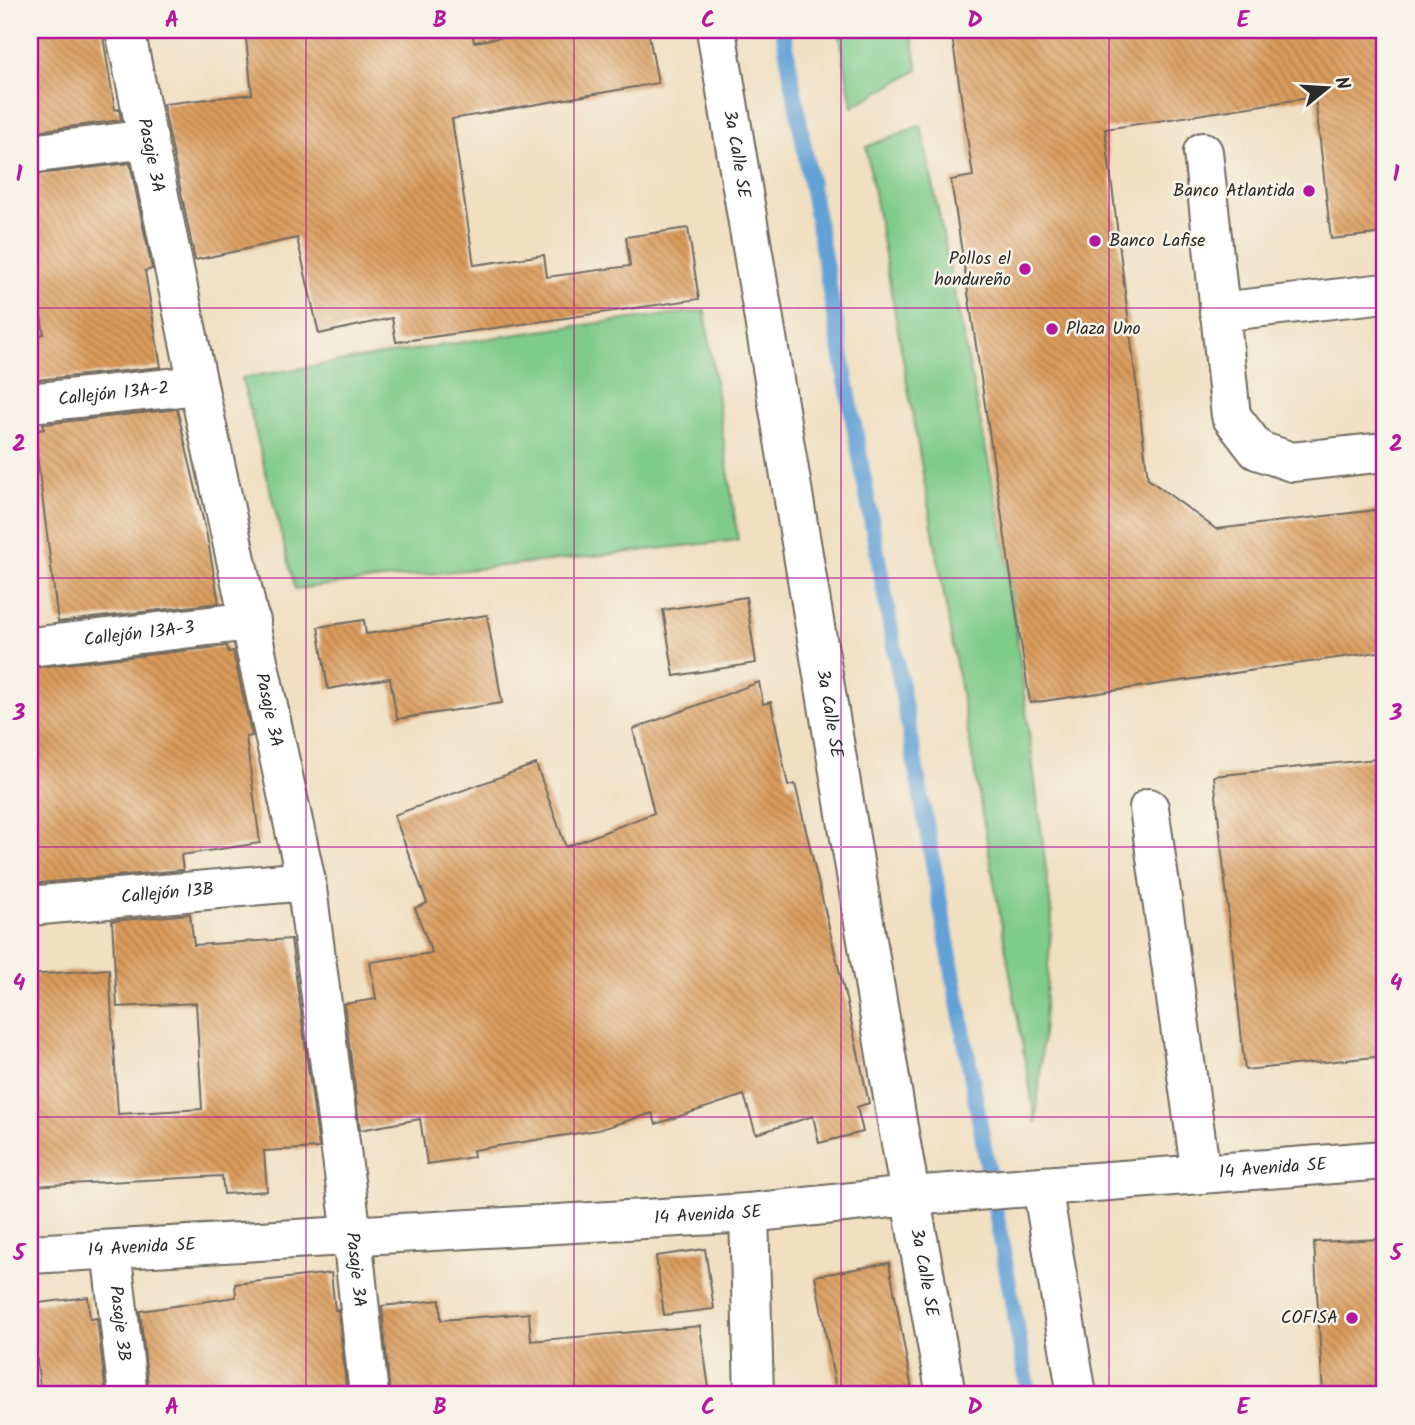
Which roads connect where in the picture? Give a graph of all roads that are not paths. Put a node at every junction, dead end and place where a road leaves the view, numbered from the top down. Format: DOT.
graph roads {
  1 [pos="125,30"];
  2 [pos="716,30"];
  3 [pos="148,139"];
  4 [pos="1203,152"];
  5 [pos="30,154"];
  6 [pos="1385,293"];
  7 [pos="1219,312"];
  8 [pos="198,385"];
  9 [pos="30,403"];
  10 [pos="1385,452"];
  11 [pos="251,621"];
  12 [pos="30,647"];
  13 [pos="1149,808"];
  14 [pos="306,881"];
  15 [pos="30,906"];
  16 [pos="1385,1160"];
  17 [pos="1201,1174"];
  18 [pos="1042,1186"];
  19 [pos="910,1196"];
  20 [pos="749,1213"];
  21 [pos="352,1235"];
  22 [pos="111,1250"];
  23 [pos="30,1254"];
  24 [pos="128,1395"];
  25 [pos="369,1395"];
  26 [pos="754,1395"];
  27 [pos="946,1395"];
  28 [pos="1077,1395"];
  1 -- 3 [label="street, Pasaje 3A"];
  2 -- 19 [label="street, 3a Calle SE"];
  3 -- 5 [label="street"];
  3 -- 8 [label="street, Pasaje 3A"];
  4 -- 7 [label="street"];
  6 -- 7 [label="street"];
  7 -- 10 [label="street"];
  8 -- 9 [label="street, Callejón 13A-2"];
  8 -- 11 [label="street, Pasaje 3A"];
  11 -- 12 [label="street, Callejón 13A-3"];
  11 -- 14 [label="street, Pasaje 3A"];
  13 -- 17 [label="street"];
  14 -- 15 [label="street, Callejón 13B"];
  14 -- 21 [label="street, Pasaje 3A"];
  16 -- 17 [label="street, 14 Avenida SE"];
  17 -- 18 [label="street, 14 Avenida SE"];
  18 -- 19 [label="street, 14 Avenida SE"];
  18 -- 28 [label="street"];
  19 -- 20 [label="street, 14 Avenida SE"];
  19 -- 27 [label="street, 3a Calle SE"];
  20 -- 21 [label="street, 14 Avenida SE"];
  20 -- 26 [label="street"];
  21 -- 22 [label="street, 14 Avenida SE"];
  21 -- 25 [label="street, Pasaje 3A"];
  22 -- 23 [label="street, 14 Avenida SE"];
  22 -- 24 [label="street, Pasaje 3B"];
}
